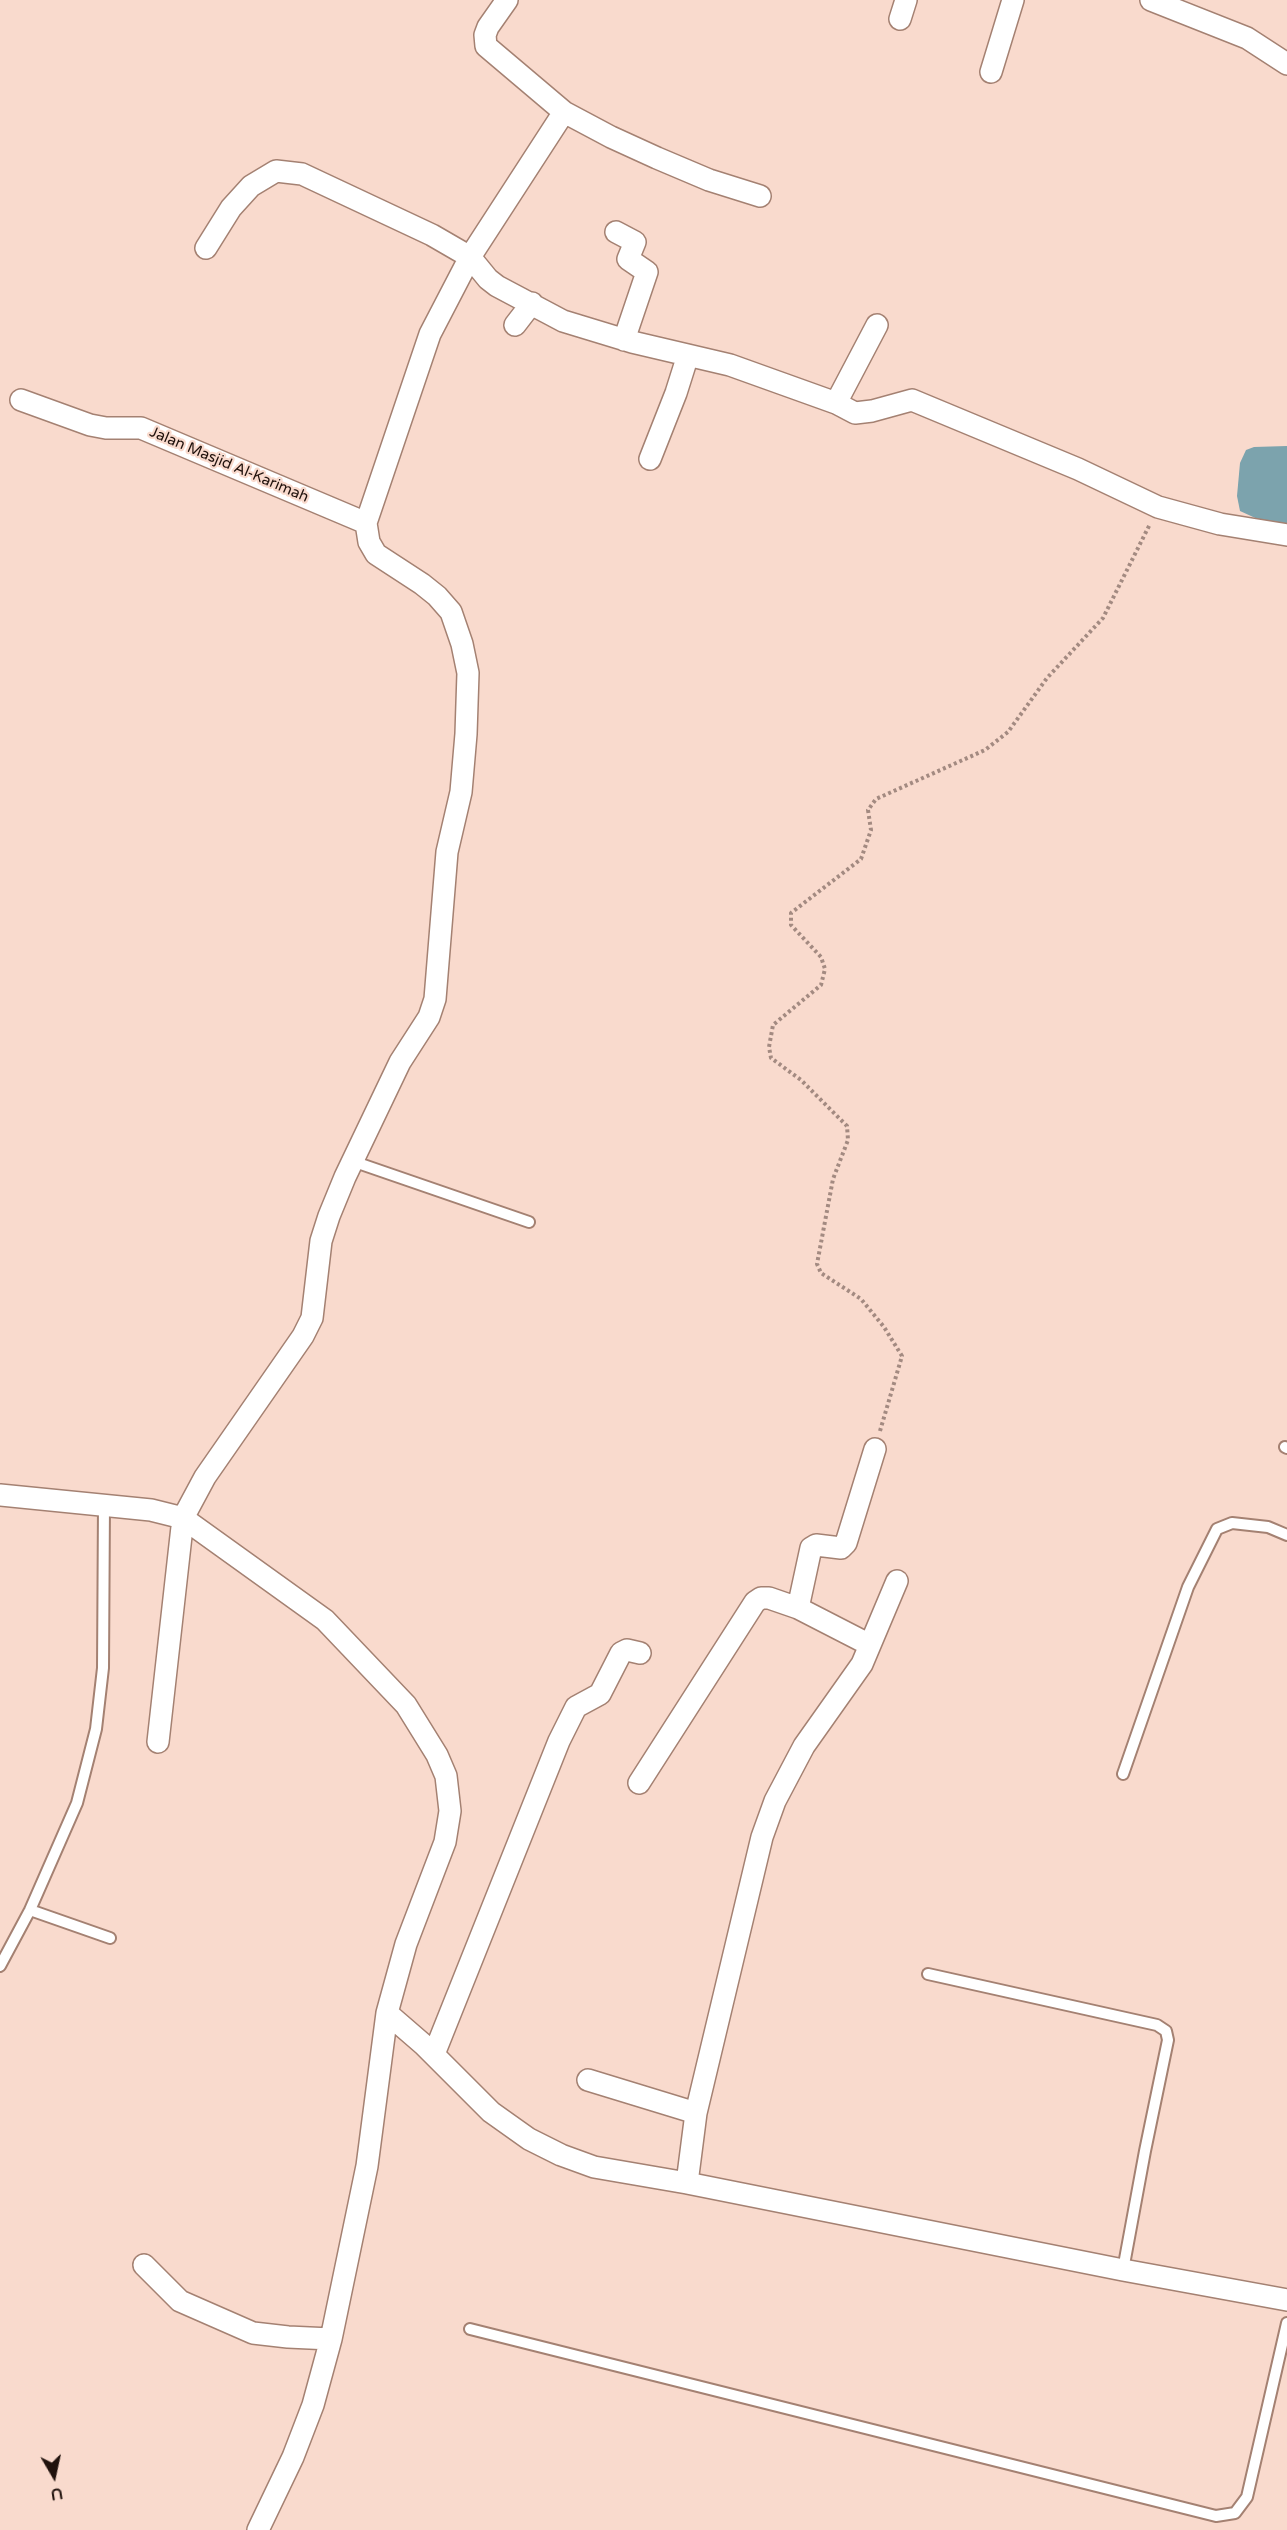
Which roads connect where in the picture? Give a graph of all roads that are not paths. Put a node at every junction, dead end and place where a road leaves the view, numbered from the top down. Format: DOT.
graph roads {
  1 [pos="507,0"];
  2 [pos="1013,0"];
  3 [pos="1151,0"];
  4 [pos="1287,64"];
  5 [pos="991,72"];
  6 [pos="564,112"];
  7 [pos="760,196"];
  8 [pos="616,232"];
  9 [pos="206,248"];
  10 [pos="470,257"];
  11 [pos="532,303"];
  12 [pos="515,325"];
  13 [pos="877,325"];
  14 [pos="624,340"];
  15 [pos="688,355"];
  16 [pos="21,400"];
  17 [pos="836,403"];
  18 [pos="650,459"];
  19 [pos="366,523"];
  20 [pos="1287,535"];
  21 [pos="352,1161"];
  22 [pos="529,1222"];
  23 [pos="875,1449"];
  24 [pos="0,1495"];
  25 [pos="104,1504"];
  26 [pos="183,1518"];
  27 [pos="1287,1535"];
  28 [pos="897,1581"];
  29 [pos="798,1608"];
  30 [pos="870,1645"];
  31 [pos="640,1653"];
  32 [pos="158,1742"];
  33 [pos="1123,1774"];
  34 [pos="639,1783"];
  35 [pos="30,1910"];
  36 [pos="110,1938"];
  37 [pos="0,1966"];
  38 [pos="928,1974"];
  39 [pos="391,2016"];
  40 [pos="429,2050"];
  41 [pos="588,2080"];
  42 [pos="696,2113"];
  43 [pos="687,2183"];
  44 [pos="144,2265"];
  45 [pos="1123,2270"];
  46 [pos="1287,2300"];
  47 [pos="1287,2323"];
  48 [pos="470,2329"];
  49 [pos="331,2339"];
  50 [pos="258,2530"];
  1 -- 6 [label="street"];
  2 -- 5 [label="street"];
  3 -- 4 [label="street"];
  6 -- 7 [label="street"];
  6 -- 10 [label="street"];
  8 -- 14 [label="street"];
  9 -- 10 [label="street"];
  10 -- 11 [label="street"];
  10 -- 19 [label="street"];
  11 -- 12 [label="street"];
  11 -- 14 [label="street"];
  13 -- 17 [label="street"];
  14 -- 15 [label="street"];
  15 -- 17 [label="street"];
  15 -- 18 [label="street"];
  16 -- 19 [label="street, Jalan Masjid Al-Karimah"];
  17 -- 20 [label="street"];
  19 -- 21 [label="street"];
  21 -- 22 [label="lane"];
  21 -- 26 [label="street"];
  23 -- 29 [label="street"];
  24 -- 25 [label="street"];
  25 -- 26 [label="street"];
  25 -- 35 [label="lane"];
  26 -- 32 [label="street"];
  26 -- 39 [label="street"];
  27 -- 33 [label="lane"];
  28 -- 30 [label="street"];
  29 -- 30 [label="street"];
  29 -- 34 [label="street"];
  30 -- 42 [label="street"];
  31 -- 40 [label="street"];
  35 -- 36 [label="lane"];
  35 -- 37 [label="lane"];
  38 -- 45 [label="lane"];
  39 -- 40 [label="street"];
  39 -- 49 [label="street"];
  40 -- 43 [label="street"];
  41 -- 42 [label="street"];
  42 -- 43 [label="street"];
  43 -- 45 [label="street"];
  44 -- 49 [label="street"];
  45 -- 46 [label="street"];
  47 -- 48 [label="lane"];
  49 -- 50 [label="street"];
}
